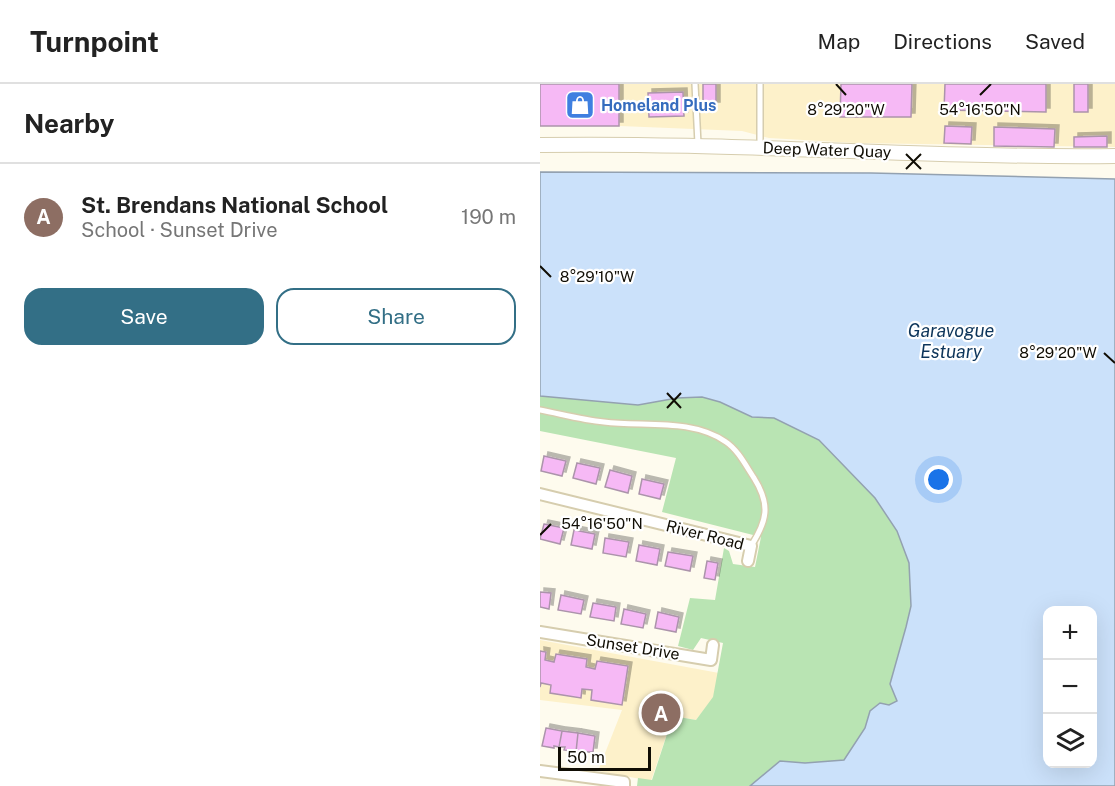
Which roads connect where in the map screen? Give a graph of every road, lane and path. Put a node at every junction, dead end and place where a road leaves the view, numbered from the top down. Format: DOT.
graph roads {
  1 [pos="695,84"];
  2 [pos="760,84"];
  3 [pos="540,145"];
  4 [pos="699,146"];
  5 [pos="760,147"];
  6 [pos="1115,156"];
  7 [pos="540,410"];
  8 [pos="540,494"];
  9 [pos="751,546"];
  10 [pos="748,561"];
  11 [pos="540,632"];
  12 [pos="713,645"];
  13 [pos="540,771"];
  14 [pos="624,786"];
  1 -- 4 [label="lane"];
  2 -- 5 [label="lane"];
  3 -- 4 [label="street, Deep Water Quay"];
  4 -- 5 [label="street, Deep Water Quay"];
  5 -- 6 [label="street, Deep Water Quay"];
  7 -- 9 [label="lane"];
  8 -- 9 [label="street, River Road"];
  9 -- 10 [label="street, River Road"];
  11 -- 12 [label="street, Sunset Drive"];
  13 -- 14 [label="street"];
}
